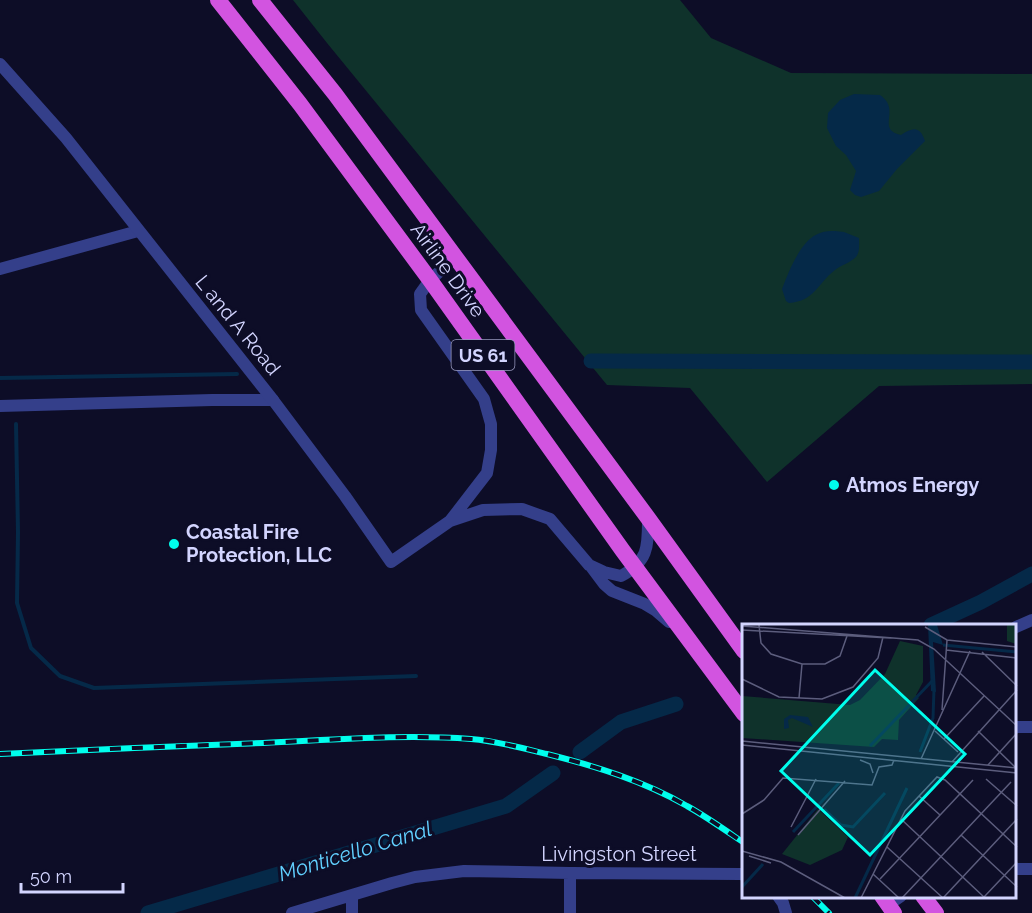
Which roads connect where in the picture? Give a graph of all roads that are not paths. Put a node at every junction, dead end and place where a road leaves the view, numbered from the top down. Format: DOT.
graph roads {
  1 [pos="218,0"];
  2 [pos="260,0"];
  3 [pos="0,64"];
  4 [pos="138,231"];
  5 [pos="456,257"];
  6 [pos="0,269"];
  7 [pos="430,280"];
  8 [pos="273,400"];
  9 [pos="0,406"];
  10 [pos="648,518"];
  11 [pos="450,521"];
  12 [pos="589,565"];
  13 [pos="635,567"];
  14 [pos="1032,621"];
  15 [pos="1017,627"];
  16 [pos="690,642"];
  17 [pos="742,648"];
  18 [pos="742,711"];
  19 [pos="570,873"];
  20 [pos="742,875"];
  21 [pos="352,895"];
  22 [pos="779,898"];
  23 [pos="924,898"];
  24 [pos="292,913"];
  25 [pos="352,913"];
  26 [pos="570,913"];
  27 [pos="786,913"];
  28 [pos="936,913"];
  1 -- 7 [label="highway, Airline Drive / US 61"];
  2 -- 5 [label="highway, Airline Drive / US 61"];
  3 -- 4 [label="street, L and A Road"];
  4 -- 6 [label="street"];
  4 -- 8 [label="street, L and A Road"];
  5 -- 7 [label="street"];
  5 -- 10 [label="highway, Airline Drive / US 61"];
  7 -- 11 [label="street"];
  7 -- 13 [label="highway, Airline Drive / US 61"];
  8 -- 9 [label="street"];
  8 -- 11 [label="street, L and A Road"];
  10 -- 13 [label="street"];
  10 -- 17 [label="highway, Airline Drive / US 61"];
  11 -- 12 [label="street"];
  12 -- 13 [label="street"];
  12 -- 16 [label="street"];
  13 -- 16 [label="highway, Airline Drive / US 61"];
  14 -- 15 [label="street"];
  16 -- 18 [label="highway, Airline Drive / US 61"];
  19 -- 20 [label="street, Livingston Street"];
  19 -- 21 [label="street, Livingston Street"];
  19 -- 26 [label="street"];
  21 -- 24 [label="street, Livingston Street"];
  21 -- 25 [label="street"];
  22 -- 27 [label="street"];
  23 -- 28 [label="highway"];
}
